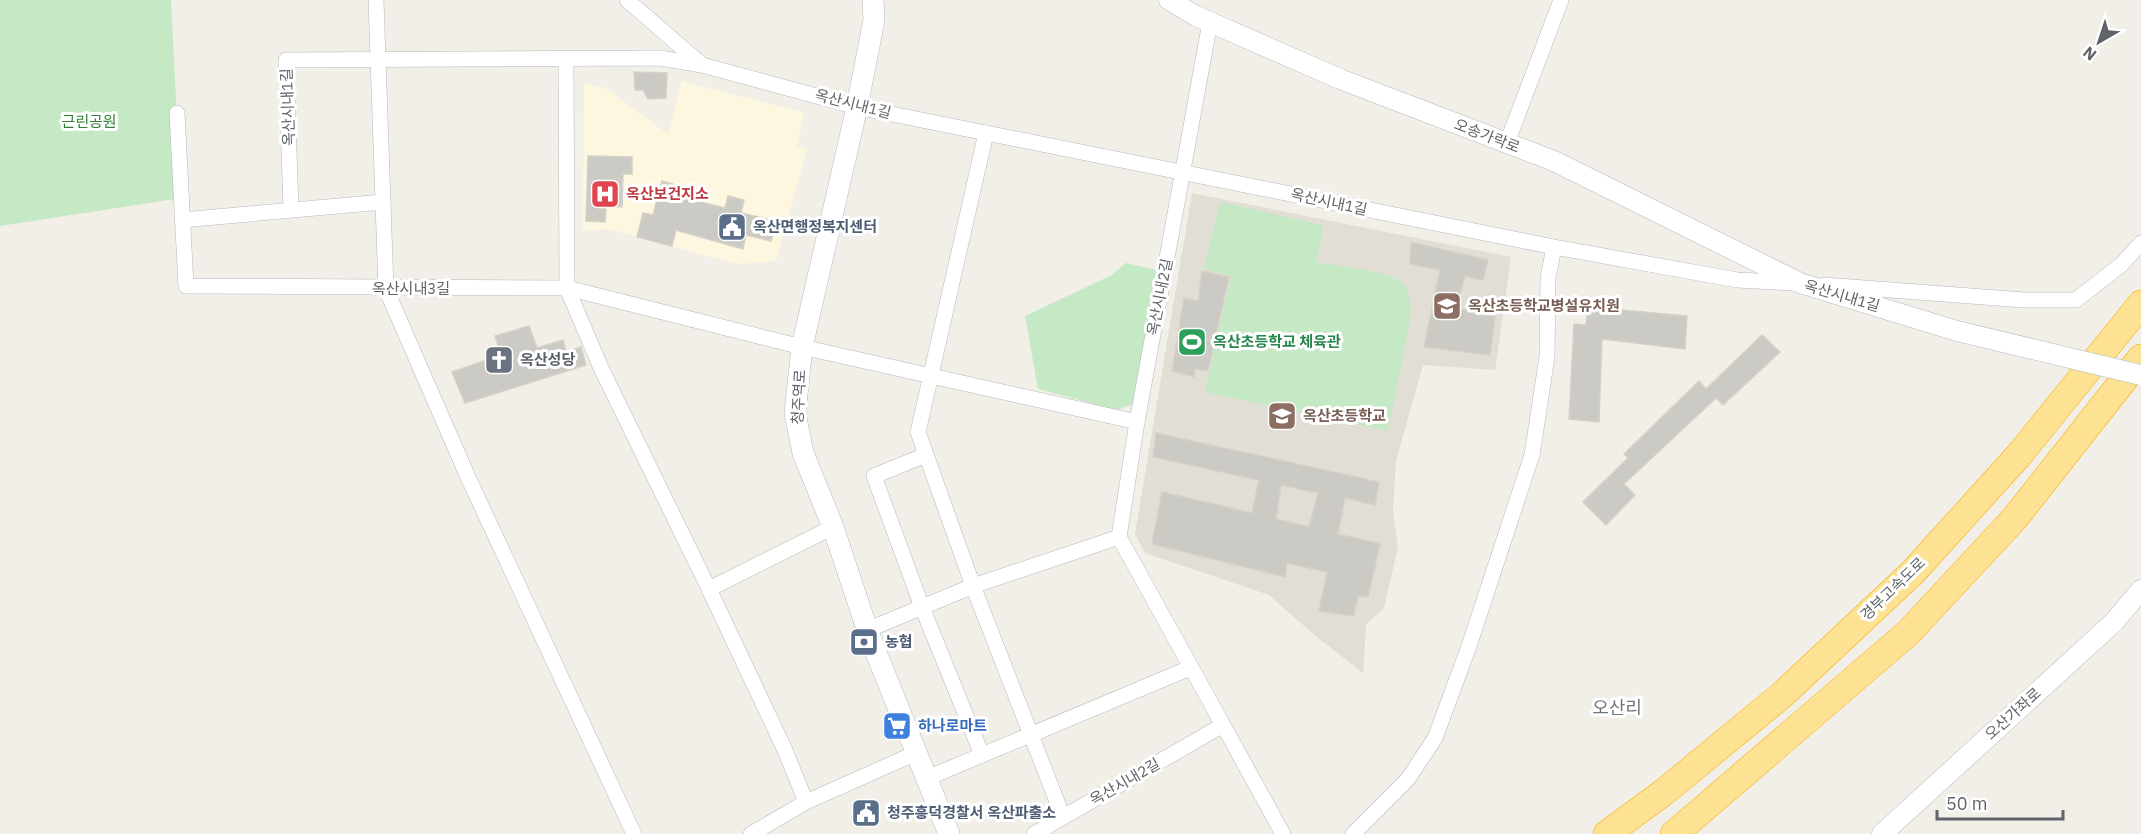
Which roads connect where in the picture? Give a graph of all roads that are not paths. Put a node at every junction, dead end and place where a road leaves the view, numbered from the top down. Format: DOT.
graph roads {
  1 [pos="376,0"];
  2 [pos="627,0"];
  3 [pos="873,0"];
  4 [pos="1169,0"];
  5 [pos="1561,0"];
  6 [pos="1210,22"];
  7 [pos="566,59"];
  8 [pos="378,61"];
  9 [pos="702,65"];
  10 [pos="857,107"];
  11 [pos="177,113"];
  12 [pos="986,133"];
  13 [pos="1507,143"];
  14 [pos="1184,171"];
  15 [pos="383,202"];
  16 [pos="291,210"];
  17 [pos="183,220"];
  18 [pos="2141,243"];
  19 [pos="1554,247"];
  20 [pos="1800,283"];
  21 [pos="567,288"];
  22 [pos="386,289"];
  23 [pos="2141,304"];
  24 [pos="802,347"];
  25 [pos="2141,358"];
  26 [pos="2141,375"];
  27 [pos="931,376"];
  28 [pos="1137,422"];
  29 [pos="926,455"];
  30 [pos="833,527"];
  31 [pos="1119,537"];
  32 [pos="973,586"];
  33 [pos="709,589"];
  34 [pos="2141,590"];
  35 [pos="922,607"];
  36 [pos="867,630"];
  37 [pos="1190,668"];
  38 [pos="1223,725"];
  39 [pos="1031,734"];
  40 [pos="916,753"];
  41 [pos="982,755"];
  42 [pos="927,778"];
  43 [pos="806,802"];
  44 [pos="1063,817"];
  45 [pos="634,834"];
  46 [pos="751,834"];
  47 [pos="949,834"];
  48 [pos="1034,834"];
  49 [pos="1283,834"];
  50 [pos="1353,834"];
  51 [pos="1607,834"];
  52 [pos="1674,834"];
  53 [pos="1883,834"];
  1 -- 8 [label="street"];
  2 -- 9 [label="street, 옥산시내1길"];
  3 -- 10 [label="main road, 청주역로"];
  4 -- 6 [label="street, 오송가락로"];
  5 -- 13 [label="street"];
  6 -- 13 [label="street, 오송가락로"];
  6 -- 14 [label="street, 옥산시내2길"];
  7 -- 8 [label="street, 옥산시내1길"];
  7 -- 9 [label="street, 옥산시내1길"];
  7 -- 21 [label="street"];
  8 -- 15 [label="street"];
  8 -- 16 [label="street, 옥산시내1길"];
  9 -- 10 [label="street, 옥산시내1길"];
  10 -- 12 [label="street, 옥산시내1길"];
  10 -- 24 [label="main road, 청주역로"];
  11 -- 17 [label="street, 옥산시내3길"];
  12 -- 14 [label="street, 옥산시내1길"];
  12 -- 27 [label="street"];
  13 -- 20 [label="street, 오송가락로"];
  14 -- 19 [label="street, 옥산시내1길"];
  14 -- 28 [label="street, 옥산시내2길"];
  15 -- 16 [label="street"];
  15 -- 22 [label="street"];
  16 -- 17 [label="street"];
  17 -- 22 [label="street, 옥산시내3길"];
  18 -- 20 [label="street"];
  19 -- 20 [label="street, 옥산시내1길"];
  19 -- 50 [label="street"];
  20 -- 26 [label="street, 옥산시내1길, bridge"];
  21 -- 22 [label="street, 옥산시내3길"];
  21 -- 24 [label="street, 옥산시내3길"];
  21 -- 33 [label="street"];
  22 -- 45 [label="street"];
  23 -- 51 [label="highway, 경부고속도로"];
  24 -- 27 [label="street"];
  24 -- 30 [label="main road, 청주역로"];
  25 -- 52 [label="highway"];
  27 -- 28 [label="street"];
  27 -- 29 [label="street"];
  28 -- 31 [label="street, 옥산시내2길"];
  29 -- 32 [label="street"];
  29 -- 35 [label="street"];
  30 -- 33 [label="street"];
  30 -- 36 [label="main road, 청주역로"];
  31 -- 32 [label="street"];
  31 -- 37 [label="street"];
  32 -- 35 [label="street"];
  32 -- 39 [label="street"];
  33 -- 43 [label="street"];
  34 -- 53 [label="street, 오산가좌로"];
  35 -- 36 [label="street"];
  35 -- 41 [label="street"];
  36 -- 40 [label="main road, 청주역로"];
  37 -- 38 [label="street"];
  37 -- 39 [label="street"];
  38 -- 44 [label="street, 옥산시내2길"];
  38 -- 49 [label="street"];
  39 -- 41 [label="street"];
  39 -- 44 [label="street"];
  40 -- 42 [label="main road, 청주역로"];
  40 -- 43 [label="street"];
  41 -- 42 [label="street"];
  42 -- 47 [label="main road, 청주역로"];
  43 -- 46 [label="street"];
  44 -- 48 [label="street, 옥산시내2길"];
}
